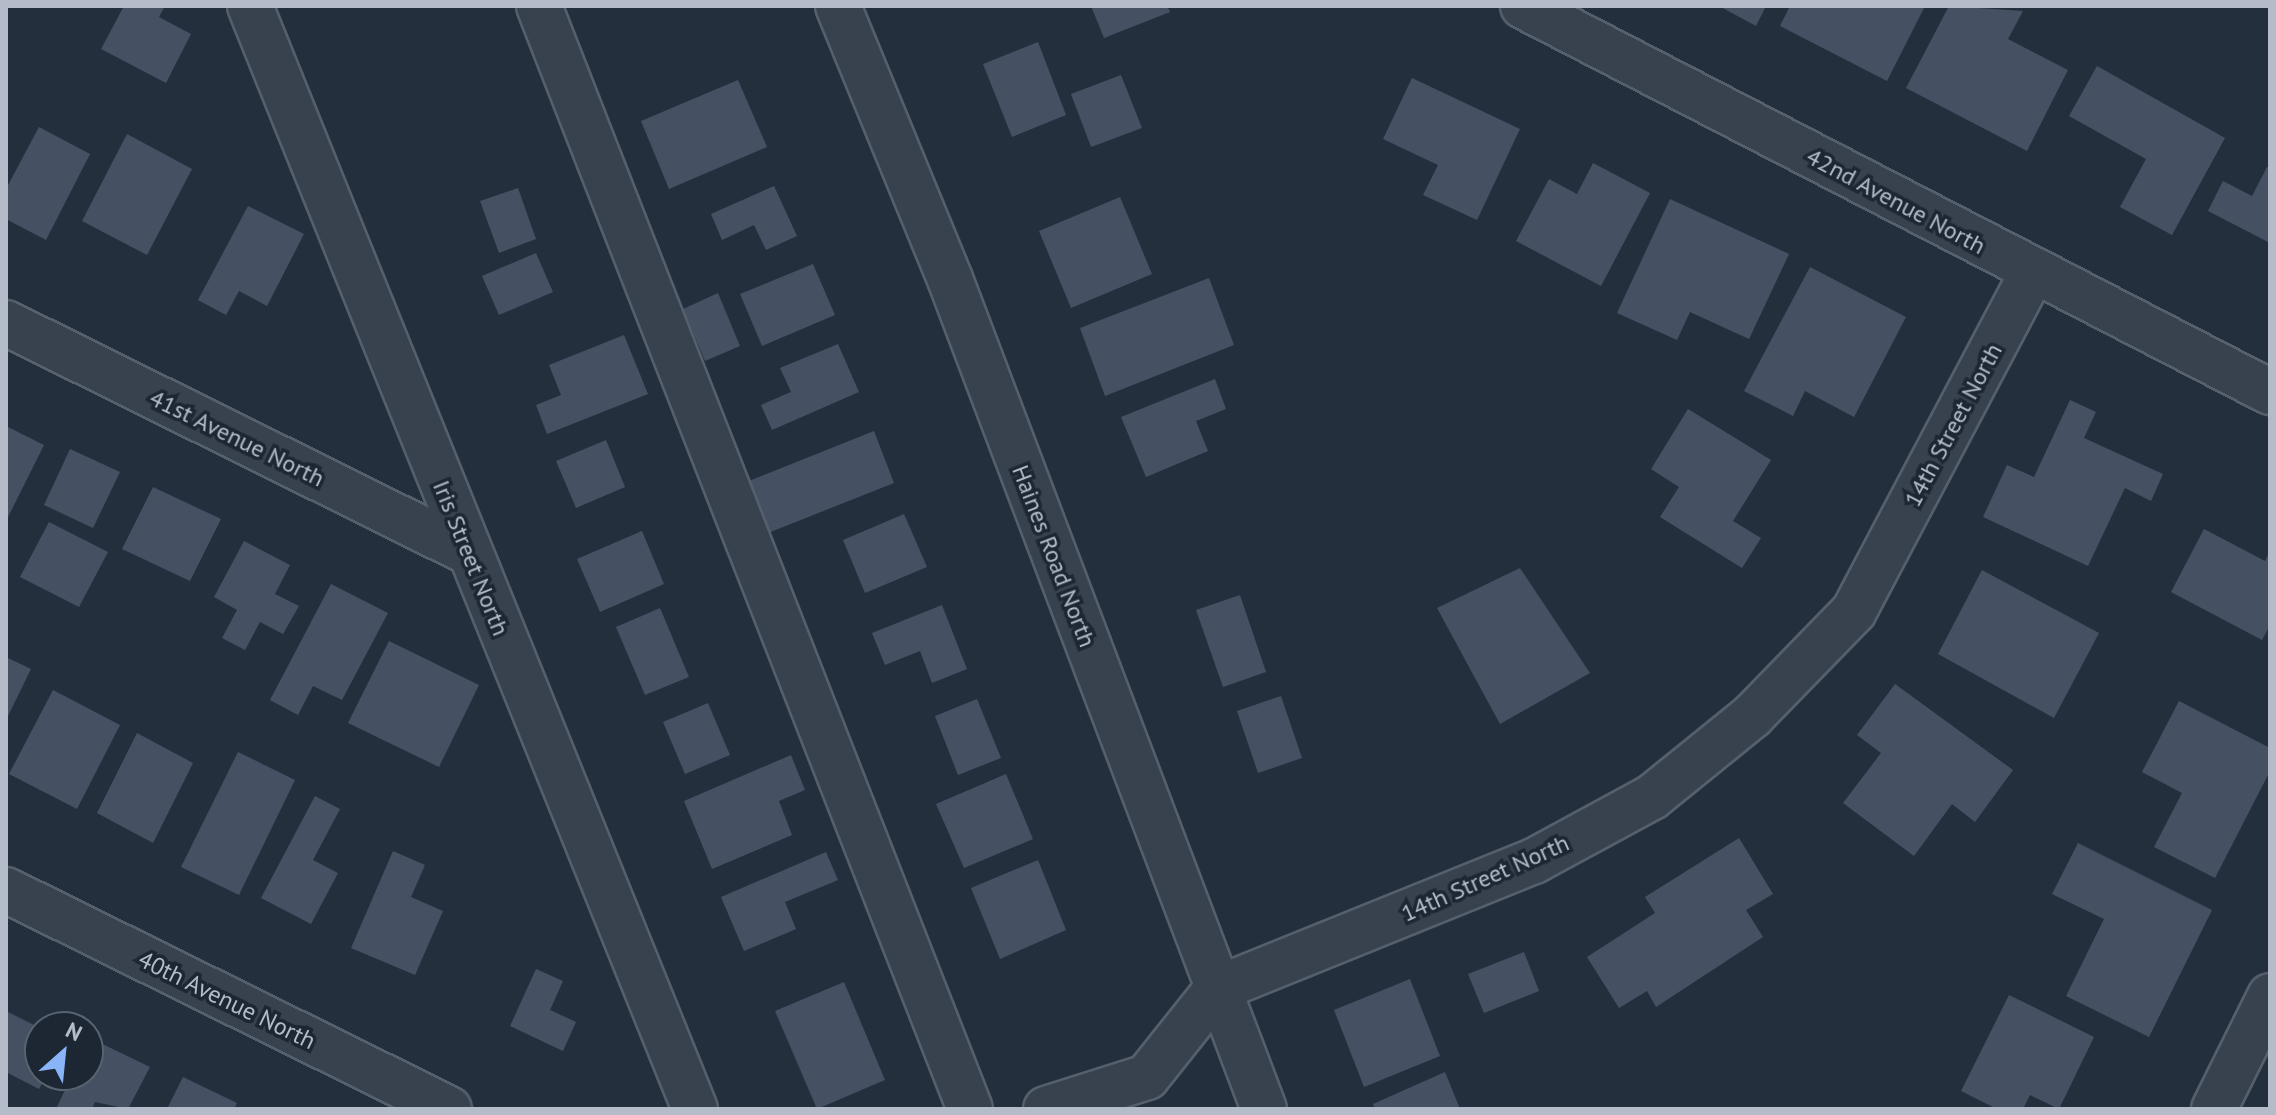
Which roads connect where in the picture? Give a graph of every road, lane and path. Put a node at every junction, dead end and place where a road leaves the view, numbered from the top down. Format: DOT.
graph roads {
  1 [pos="250,6"];
  2 [pos="539,6"];
  3 [pos="838,6"];
  4 [pos="1523,6"];
  5 [pos="2033,272"];
  6 [pos="6,323"];
  7 [pos="2270,392"];
  8 [pos="468,552"];
  9 [pos="6,890"];
  10 [pos="1217,989"];
  11 [pos="2270,996"];
  12 [pos="449,1109"];
  13 [pos="695,1109"];
  14 [pos="970,1109"];
  15 [pos="1046,1109"];
  16 [pos="1264,1109"];
  17 [pos="2214,1109"];
  1 -- 8 [label="street, Iris Street North"];
  2 -- 14 [label="street"];
  3 -- 10 [label="street, Haines Road North"];
  4 -- 5 [label="street, 42nd Avenue North"];
  5 -- 7 [label="street, 42nd Avenue North"];
  5 -- 10 [label="street, 14th Street North"];
  6 -- 8 [label="street, 41st Avenue North"];
  8 -- 13 [label="street, Iris Street North"];
  9 -- 12 [label="street, 40th Avenue North"];
  10 -- 15 [label="street, 14th Street North"];
  10 -- 16 [label="street, Haines Road North"];
  11 -- 17 [label="street"];
}
